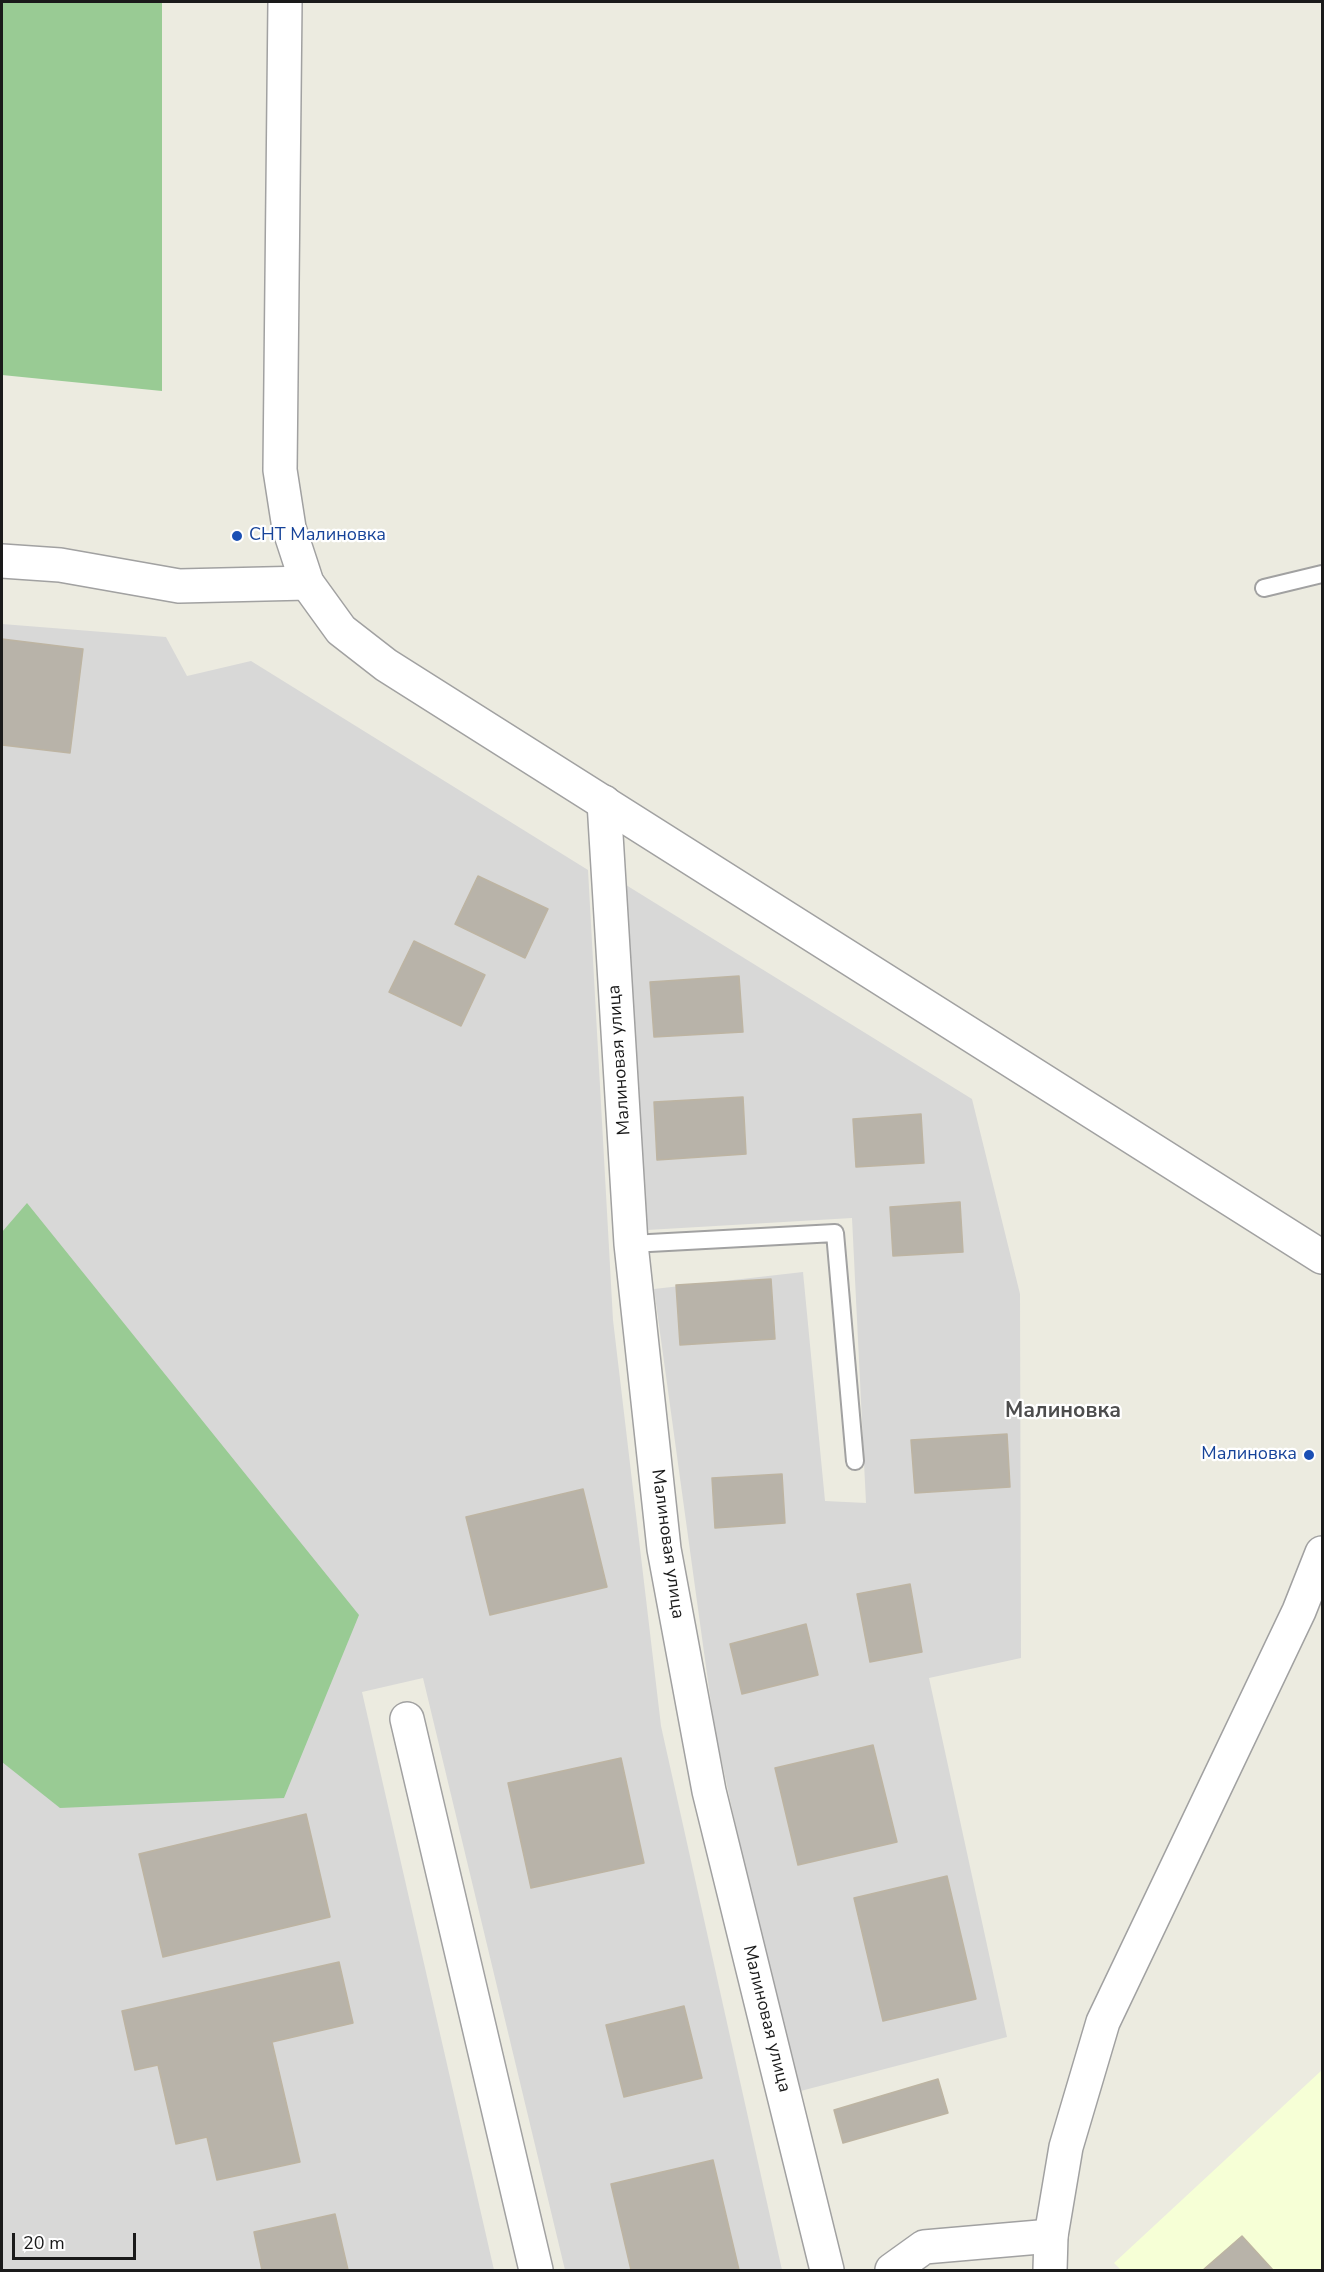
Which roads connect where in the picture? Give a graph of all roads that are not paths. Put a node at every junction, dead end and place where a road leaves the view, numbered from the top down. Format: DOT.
graph roads {
  1 [pos="285,2"];
  2 [pos="2,561"];
  3 [pos="1323,574"];
  4 [pos="307,583"];
  5 [pos="1264,588"];
  6 [pos="604,802"];
  7 [pos="631,1244"];
  8 [pos="1323,1257"];
  9 [pos="855,1461"];
  10 [pos="1323,1553"];
  11 [pos="1311,1611"];
  12 [pos="407,1719"];
  13 [pos="1051,2236"];
  14 [pos="536,2271"];
  15 [pos="827,2271"];
  16 [pos="892,2271"];
  17 [pos="1050,2271"];
  1 -- 4 [label="street"];
  2 -- 4 [label="street"];
  3 -- 5 [label="lane"];
  4 -- 6 [label="street"];
  6 -- 7 [label="street, Малиновая улица"];
  6 -- 8 [label="street"];
  7 -- 9 [label="lane"];
  7 -- 15 [label="street, Малиновая улица"];
  10 -- 11 [label="street"];
  11 -- 13 [label="street"];
  12 -- 14 [label="street"];
  13 -- 16 [label="street"];
  13 -- 17 [label="street"];
}
